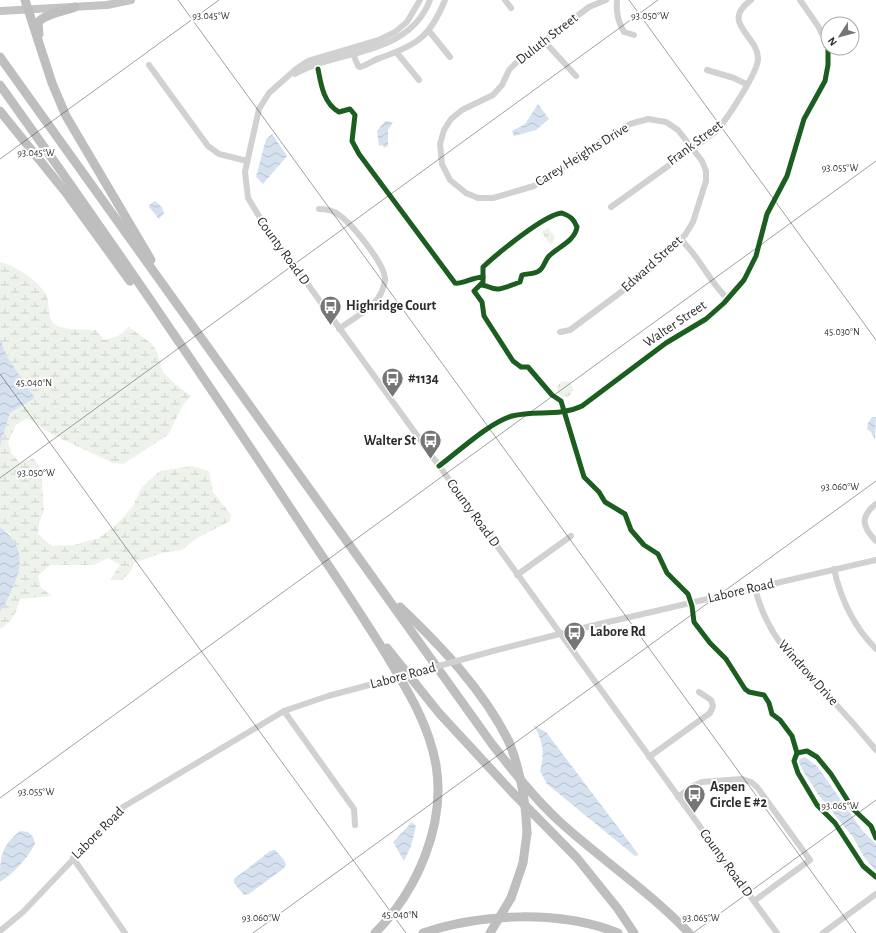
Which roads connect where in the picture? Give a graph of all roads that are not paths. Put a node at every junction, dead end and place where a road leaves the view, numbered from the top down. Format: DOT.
graph roads {
  1 [pos="24,0"];
  2 [pos="131,0"];
  3 [pos="420,0"];
  4 [pos="430,0"];
  5 [pos="445,0"];
  6 [pos="505,0"];
  7 [pos="606,0"];
  8 [pos="617,0"];
  9 [pos="751,0"];
  10 [pos="800,0"];
  11 [pos="75,7"];
  12 [pos="511,8"];
  13 [pos="28,9"];
  14 [pos="0,11"];
  15 [pos="429,31"];
  16 [pos="634,35"];
  17 [pos="544,41"];
  18 [pos="352,51"];
  19 [pos="397,53"];
  20 [pos="43,55"];
  21 [pos="0,57"];
  22 [pos="450,57"];
  23 [pos="149,66"];
  24 [pos="707,70"];
  25 [pos="576,76"];
  26 [pos="419,80"];
  27 [pos="746,84"];
  28 [pos="0,85"];
  29 [pos="0,111"];
  30 [pos="692,148"];
  31 [pos="247,161"];
  32 [pos="448,178"];
  33 [pos="611,207"];
  34 [pos="319,209"];
  35 [pos="681,240"];
  36 [pos="163,284"];
  37 [pos="728,299"];
  38 [pos="339,328"];
  39 [pos="560,332"];
  40 [pos="212,391"];
  41 [pos="439,466"];
  42 [pos="876,504"];
  43 [pos="571,536"];
  44 [pos="876,541"];
  45 [pos="876,560"];
  46 [pos="834,569"];
  47 [pos="517,575"];
  48 [pos="755,588"];
  49 [pos="384,590"];
  50 [pos="362,615"];
  51 [pos="560,634"];
  52 [pos="876,649"];
  53 [pos="699,692"];
  54 [pos="284,711"];
  55 [pos="876,750"];
  56 [pos="649,757"];
  57 [pos="678,797"];
  58 [pos="355,825"];
  59 [pos="73,858"];
  60 [pos="876,894"];
  61 [pos="754,901"];
  62 [pos="0,931"];
  63 [pos="125,933"];
  64 [pos="375,933"];
  65 [pos="423,933"];
  66 [pos="490,933"];
  67 [pos="618,933"];
  68 [pos="634,933"];
  69 [pos="689,933"];
  70 [pos="777,933"];
  71 [pos="823,933"];
  1 -- 13 [label="highway"];
  2 -- 11 [label="main road"];
  3 -- 18 [label="street"];
  4 -- 18 [label="street"];
  5 -- 15 [label="street"];
  6 -- 12 [label="street"];
  7 -- 17 [label="street, Duluth Street"];
  8 -- 16 [label="street"];
  9 -- 27 [label="street, Frank Street"];
  10 -- 37 [label="street, Walter Street"];
  11 -- 13 [label="main road"];
  11 -- 20 [label="highway"];
  13 -- 14 [label="main road"];
  13 -- 20 [label="highway"];
  15 -- 19 [label="street"];
  15 -- 22 [label="street"];
  17 -- 25 [label="street"];
  17 -- 32 [label="street, Duluth Street"];
  18 -- 19 [label="street"];
  18 -- 31 [label="street, County Road D"];
  19 -- 26 [label="street"];
  20 -- 36 [label="highway"];
  21 -- 36 [label="highway"];
  23 -- 31 [label="street"];
  24 -- 27 [label="street"];
  27 -- 30 [label="street, Frank Street"];
  28 -- 40 [label="highway"];
  29 -- 40 [label="highway"];
  30 -- 32 [label="street, Carey Heights Drive"];
  30 -- 33 [label="street, Frank Street"];
  30 -- 35 [label="street, Edward Street"];
  31 -- 38 [label="street, County Road D"];
  34 -- 38 [label="street"];
  35 -- 37 [label="street"];
  35 -- 39 [label="street, Edward Street"];
  36 -- 49 [label="highway"];
  37 -- 41 [label="street, Walter Street"];
  38 -- 41 [label="street, County Road D"];
  40 -- 50 [label="highway"];
  41 -- 47 [label="street, County Road D"];
  42 -- 44 [label="street"];
  43 -- 47 [label="street"];
  45 -- 46 [label="street, Labore Road"];
  46 -- 48 [label="street, Labore Road"];
  46 -- 52 [label="street"];
  47 -- 51 [label="street, County Road D"];
  48 -- 51 [label="street, Labore Road"];
  48 -- 55 [label="street, Windrow Drive"];
  49 -- 66 [label="highway, bridge"];
  49 -- 69 [label="highway"];
  50 -- 64 [label="highway"];
  50 -- 68 [label="highway"];
  51 -- 54 [label="street, Labore Road, bridge"];
  51 -- 56 [label="street, County Road D"];
  53 -- 56 [label="street"];
  54 -- 58 [label="street"];
  54 -- 59 [label="street, Labore Road"];
  56 -- 57 [label="street, County Road D"];
  57 -- 61 [label="street, County Road D"];
  57 -- 61 [label="street"];
  59 -- 62 [label="street, Labore Road"];
  59 -- 63 [label="street"];
  60 -- 71 [label="street"];
  61 -- 70 [label="street, County Road D"];
  65 -- 67 [label="highway"];
}
